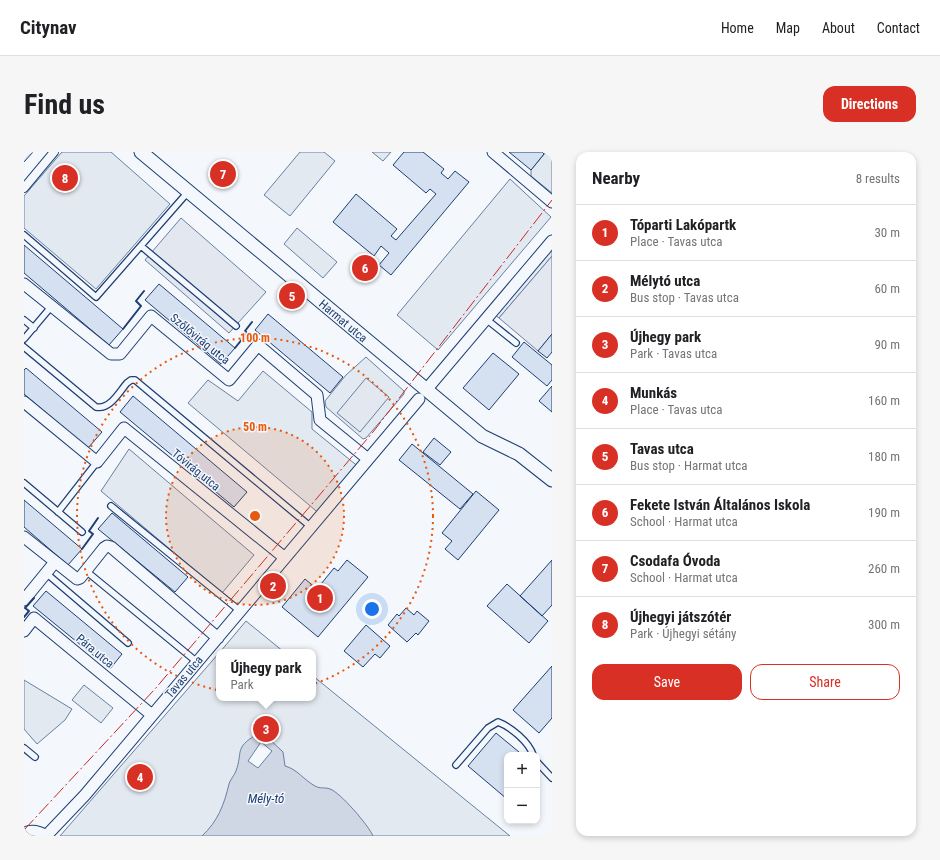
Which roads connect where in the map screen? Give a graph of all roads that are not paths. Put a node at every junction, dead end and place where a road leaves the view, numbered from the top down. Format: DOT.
graph roads {
  1 [pos="54,152"];
  2 [pos="141,152"];
  3 [pos="493,152"];
  4 [pos="24,188"];
  5 [pos="188,192"];
  6 [pos="552,202"];
  7 [pos="24,235"];
  8 [pos="552,241"];
  9 [pos="141,246"];
  10 [pos="24,284"];
  11 [pos="51,307"];
  12 [pos="486,319"];
  13 [pos="24,320"];
  14 [pos="236,326"];
  15 [pos="34,328"];
  16 [pos="24,339"];
  17 [pos="516,343"];
  18 [pos="24,347"];
  19 [pos="422,395"];
  20 [pos="24,402"];
  21 [pos="368,459"];
  22 [pos="97,462"];
  23 [pos="552,480"];
  24 [pos="24,483"];
  25 [pos="111,506"];
  26 [pos="58,512"];
  27 [pos="311,527"];
  28 [pos="82,532"];
  29 [pos="24,537"];
  30 [pos="285,558"];
  31 [pos="55,562"];
  32 [pos="86,571"];
  33 [pos="46,573"];
  34 [pos="24,600"];
  35 [pos="240,611"];
  36 [pos="24,631"];
  37 [pos="218,638"];
  38 [pos="128,643"];
  39 [pos="197,662"];
  40 [pos="152,715"];
  41 [pos="24,748"];
  42 [pos="532,752"];
  43 [pos="35,757"];
  44 [pos="456,765"];
  45 [pos="540,765"];
  46 [pos="552,778"];
  47 [pos="24,833"];
  48 [pos="46,836"];
  1 -- 4 [label="street"];
  2 -- 5 [label="street, Harmat utca"];
  3 -- 6 [label="street"];
  5 -- 9 [label="lane"];
  5 -- 19 [label="street, Harmat utca"];
  7 -- 9 [label="lane"];
  8 -- 12 [label="street, Tavas utca"];
  9 -- 14 [label="lane"];
  10 -- 11 [label="street, Szőlővirág utca"];
  11 -- 15 [label="lane"];
  11 -- 21 [label="street, Szőlővirág utca"];
  12 -- 17 [label="lane"];
  12 -- 19 [label="street, Tavas utca"];
  13 -- 15 [label="lane"];
  15 -- 16 [label="lane"];
  18 -- 27 [label="lane"];
  19 -- 21 [label="street, Tavas utca"];
  19 -- 23 [label="street, Harmat utca"];
  20 -- 22 [label="street"];
  21 -- 27 [label="street, Tavas utca"];
  22 -- 26 [label="lane, Tóvirág utca"];
  22 -- 30 [label="street, Tóvirág utca"];
  24 -- 26 [label="lane"];
  25 -- 35 [label="lane"];
  26 -- 28 [label="lane"];
  27 -- 30 [label="street, Tavas utca"];
  29 -- 31 [label="street"];
  30 -- 35 [label="street, Tavas utca"];
  31 -- 32 [label="street"];
  31 -- 33 [label="street"];
  32 -- 37 [label="street"];
  32 -- 39 [label="lane"];
  33 -- 34 [label="street"];
  33 -- 38 [label="lane"];
  35 -- 37 [label="street, Tavas utca"];
  36 -- 40 [label="street, Pára utca"];
  37 -- 39 [label="street, Tavas utca"];
  39 -- 40 [label="street, Tavas utca"];
  40 -- 48 [label="street, Tavas utca"];
  41 -- 43 [label="lane"];
  42 -- 44 [label="lane"];
  45 -- 46 [label="lane"];
  47 -- 48 [label="street"];
}
